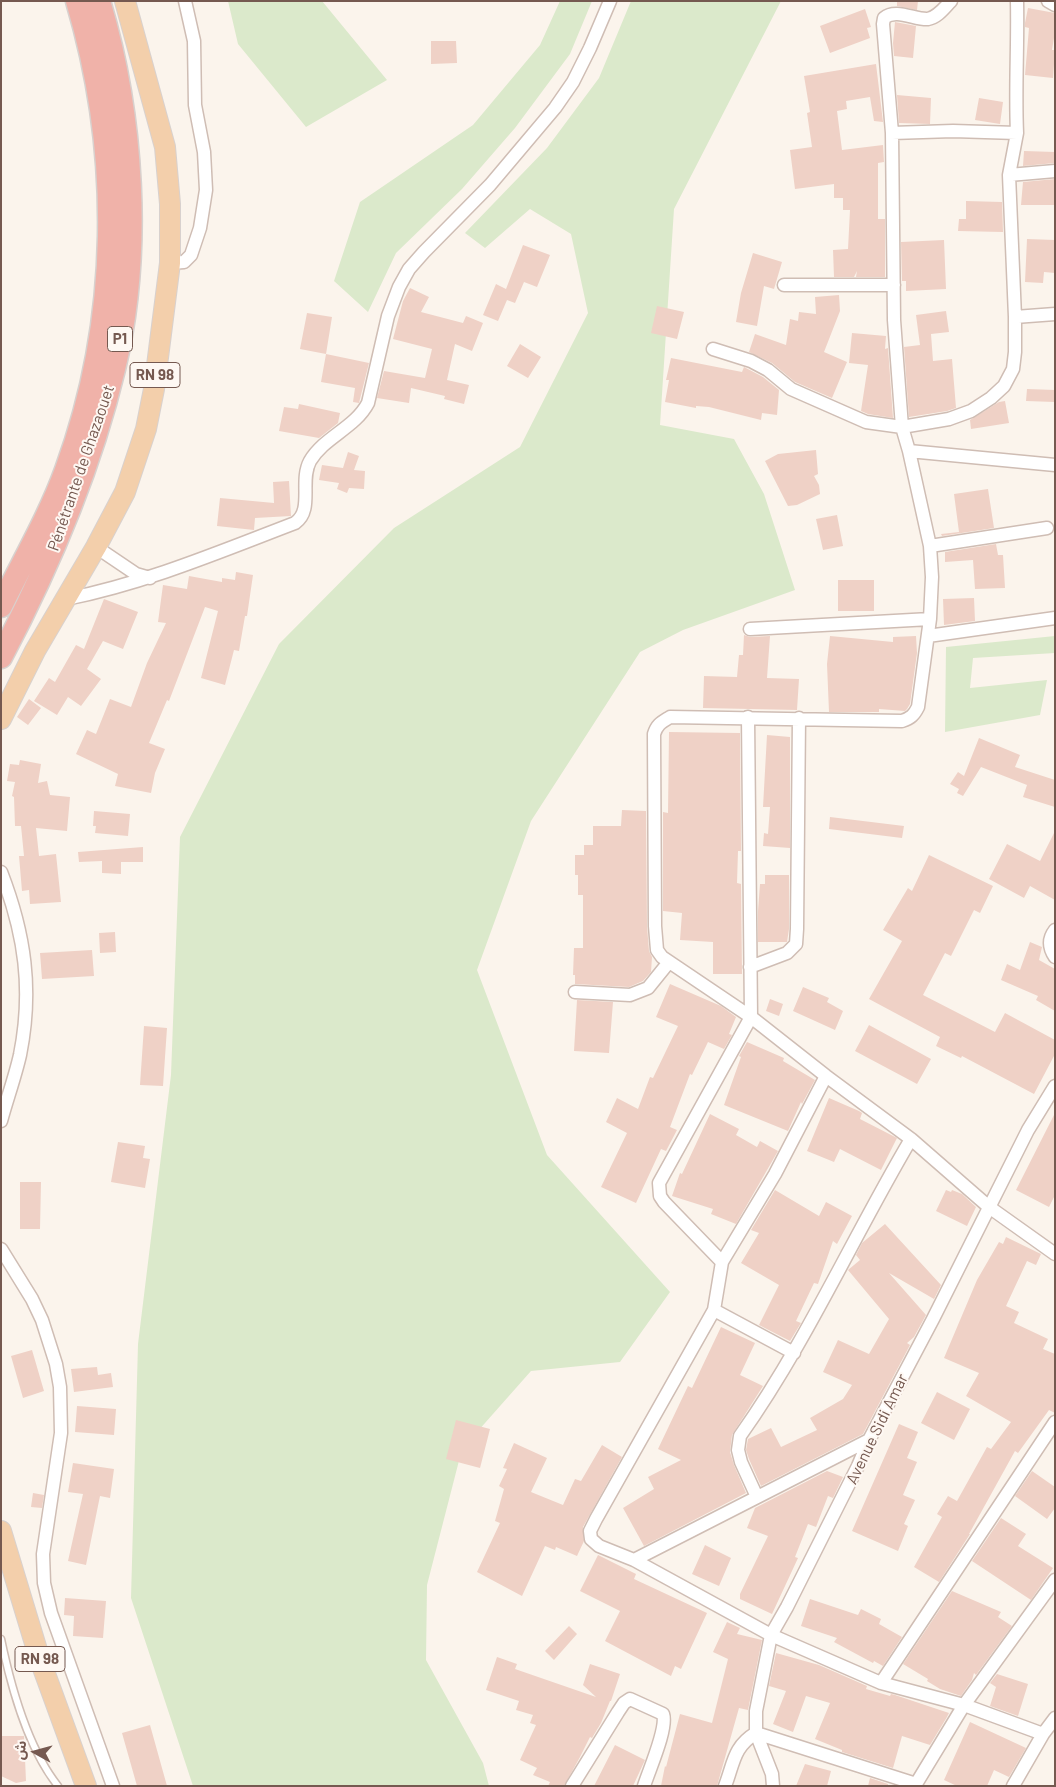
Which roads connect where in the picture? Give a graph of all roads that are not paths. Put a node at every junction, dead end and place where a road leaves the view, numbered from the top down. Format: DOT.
graph roads {
  1 [pos="77,1"];
  2 [pos="100,1"];
  3 [pos="125,1"];
  4 [pos="185,1"];
  5 [pos="610,1"];
  6 [pos="950,1"];
  7 [pos="1017,1"];
  8 [pos="1048,1"];
  9 [pos="1055,5"];
  10 [pos="892,133"];
  11 [pos="1017,133"];
  12 [pos="1055,171"];
  13 [pos="1009,175"];
  14 [pos="170,263"];
  15 [pos="784,285"];
  16 [pos="894,285"];
  17 [pos="1055,314"];
  18 [pos="1015,317"];
  19 [pos="713,349"];
  20 [pos="902,427"];
  21 [pos="909,451"];
  22 [pos="1055,464"];
  23 [pos="1047,528"];
  24 [pos="930,546"];
  25 [pos="96,547"];
  26 [pos="150,578"];
  27 [pos="66,599"];
  28 [pos="1,606"];
  29 [pos="1055,618"];
  30 [pos="930,619"];
  31 [pos="750,630"];
  32 [pos="928,636"];
  33 [pos="1,657"];
  34 [pos="748,717"];
  35 [pos="799,718"];
  36 [pos="1,719"];
  37 [pos="1,872"];
  38 [pos="1055,930"];
  39 [pos="1055,957"];
  40 [pos="669,962"];
  41 [pos="750,967"];
  42 [pos="575,992"];
  43 [pos="751,1017"];
  44 [pos="826,1076"];
  45 [pos="1055,1086"];
  46 [pos="1,1121"];
  47 [pos="911,1138"];
  48 [pos="989,1207"];
  49 [pos="1,1249"];
  50 [pos="1055,1254"];
  51 [pos="722,1262"];
  52 [pos="714,1310"];
  53 [pos="794,1352"];
  54 [pos="1055,1422"];
  55 [pos="868,1440"];
  56 [pos="757,1497"];
  57 [pos="1,1531"];
  58 [pos="634,1560"];
  59 [pos="1055,1580"];
  60 [pos="771,1635"];
  61 [pos="1,1639"];
  62 [pos="881,1683"];
  63 [pos="964,1705"];
  64 [pos="1055,1718"];
  65 [pos="756,1733"];
  66 [pos="1043,1734"];
  67 [pos="918,1785"];
  68 [pos="58,1786"];
  69 [pos="86,1786"];
  70 [pos="113,1786"];
  71 [pos="572,1786"];
  72 [pos="644,1786"];
  73 [pos="725,1786"];
  74 [pos="773,1786"];
  75 [pos="1013,1786"];
  1 -- 28 [label="highway, Pénétrante de Ghazaouet / P1"];
  2 -- 33 [label="highway, Pénétrante de Ghazaouet / P1"];
  3 -- 14 [label="main road, RN 98"];
  4 -- 14 [label="street"];
  5 -- 26 [label="street"];
  6 -- 10 [label="street"];
  7 -- 11 [label="street"];
  8 -- 9 [label="street"];
  10 -- 11 [label="street"];
  10 -- 16 [label="street"];
  11 -- 13 [label="street"];
  12 -- 13 [label="street"];
  13 -- 18 [label="street"];
  14 -- 25 [label="main road, RN 98"];
  15 -- 16 [label="street"];
  16 -- 20 [label="street"];
  17 -- 18 [label="street"];
  18 -- 20 [label="street"];
  19 -- 20 [label="street"];
  20 -- 21 [label="street"];
  21 -- 22 [label="street"];
  21 -- 24 [label="street"];
  23 -- 24 [label="street"];
  24 -- 30 [label="street"];
  25 -- 26 [label="street"];
  25 -- 27 [label="main road, RN 98"];
  26 -- 27 [label="street"];
  27 -- 36 [label="main road, RN 98"];
  29 -- 32 [label="street"];
  30 -- 31 [label="street"];
  30 -- 32 [label="street"];
  32 -- 35 [label="street"];
  34 -- 35 [label="street"];
  34 -- 40 [label="street"];
  34 -- 41 [label="street"];
  35 -- 41 [label="street"];
  37 -- 46 [label="street"];
  38 -- 39 [label="street"];
  40 -- 42 [label="street"];
  40 -- 43 [label="street"];
  41 -- 43 [label="street"];
  43 -- 44 [label="street"];
  43 -- 51 [label="street"];
  44 -- 47 [label="street"];
  44 -- 51 [label="street"];
  45 -- 48 [label="street, Avenue Sidi Amar"];
  47 -- 48 [label="street"];
  47 -- 53 [label="street"];
  48 -- 50 [label="street"];
  48 -- 55 [label="street, Avenue Sidi Amar"];
  49 -- 70 [label="street"];
  51 -- 52 [label="street"];
  52 -- 53 [label="street"];
  52 -- 58 [label="street"];
  53 -- 56 [label="street"];
  54 -- 62 [label="street"];
  55 -- 56 [label="street"];
  55 -- 60 [label="street, Avenue Sidi Amar"];
  56 -- 58 [label="street"];
  57 -- 69 [label="main road, RN 98"];
  58 -- 60 [label="street"];
  59 -- 63 [label="street"];
  60 -- 62 [label="street"];
  60 -- 65 [label="street, Avenue Sidi Amar"];
  61 -- 68 [label="lane"];
  62 -- 63 [label="street"];
  63 -- 66 [label="street"];
  63 -- 67 [label="street"];
  64 -- 66 [label="street"];
  65 -- 67 [label="street"];
  65 -- 73 [label="street"];
  65 -- 74 [label="street, Avenue Sidi Amar"];
  66 -- 75 [label="street"];
  71 -- 72 [label="street"];
}
